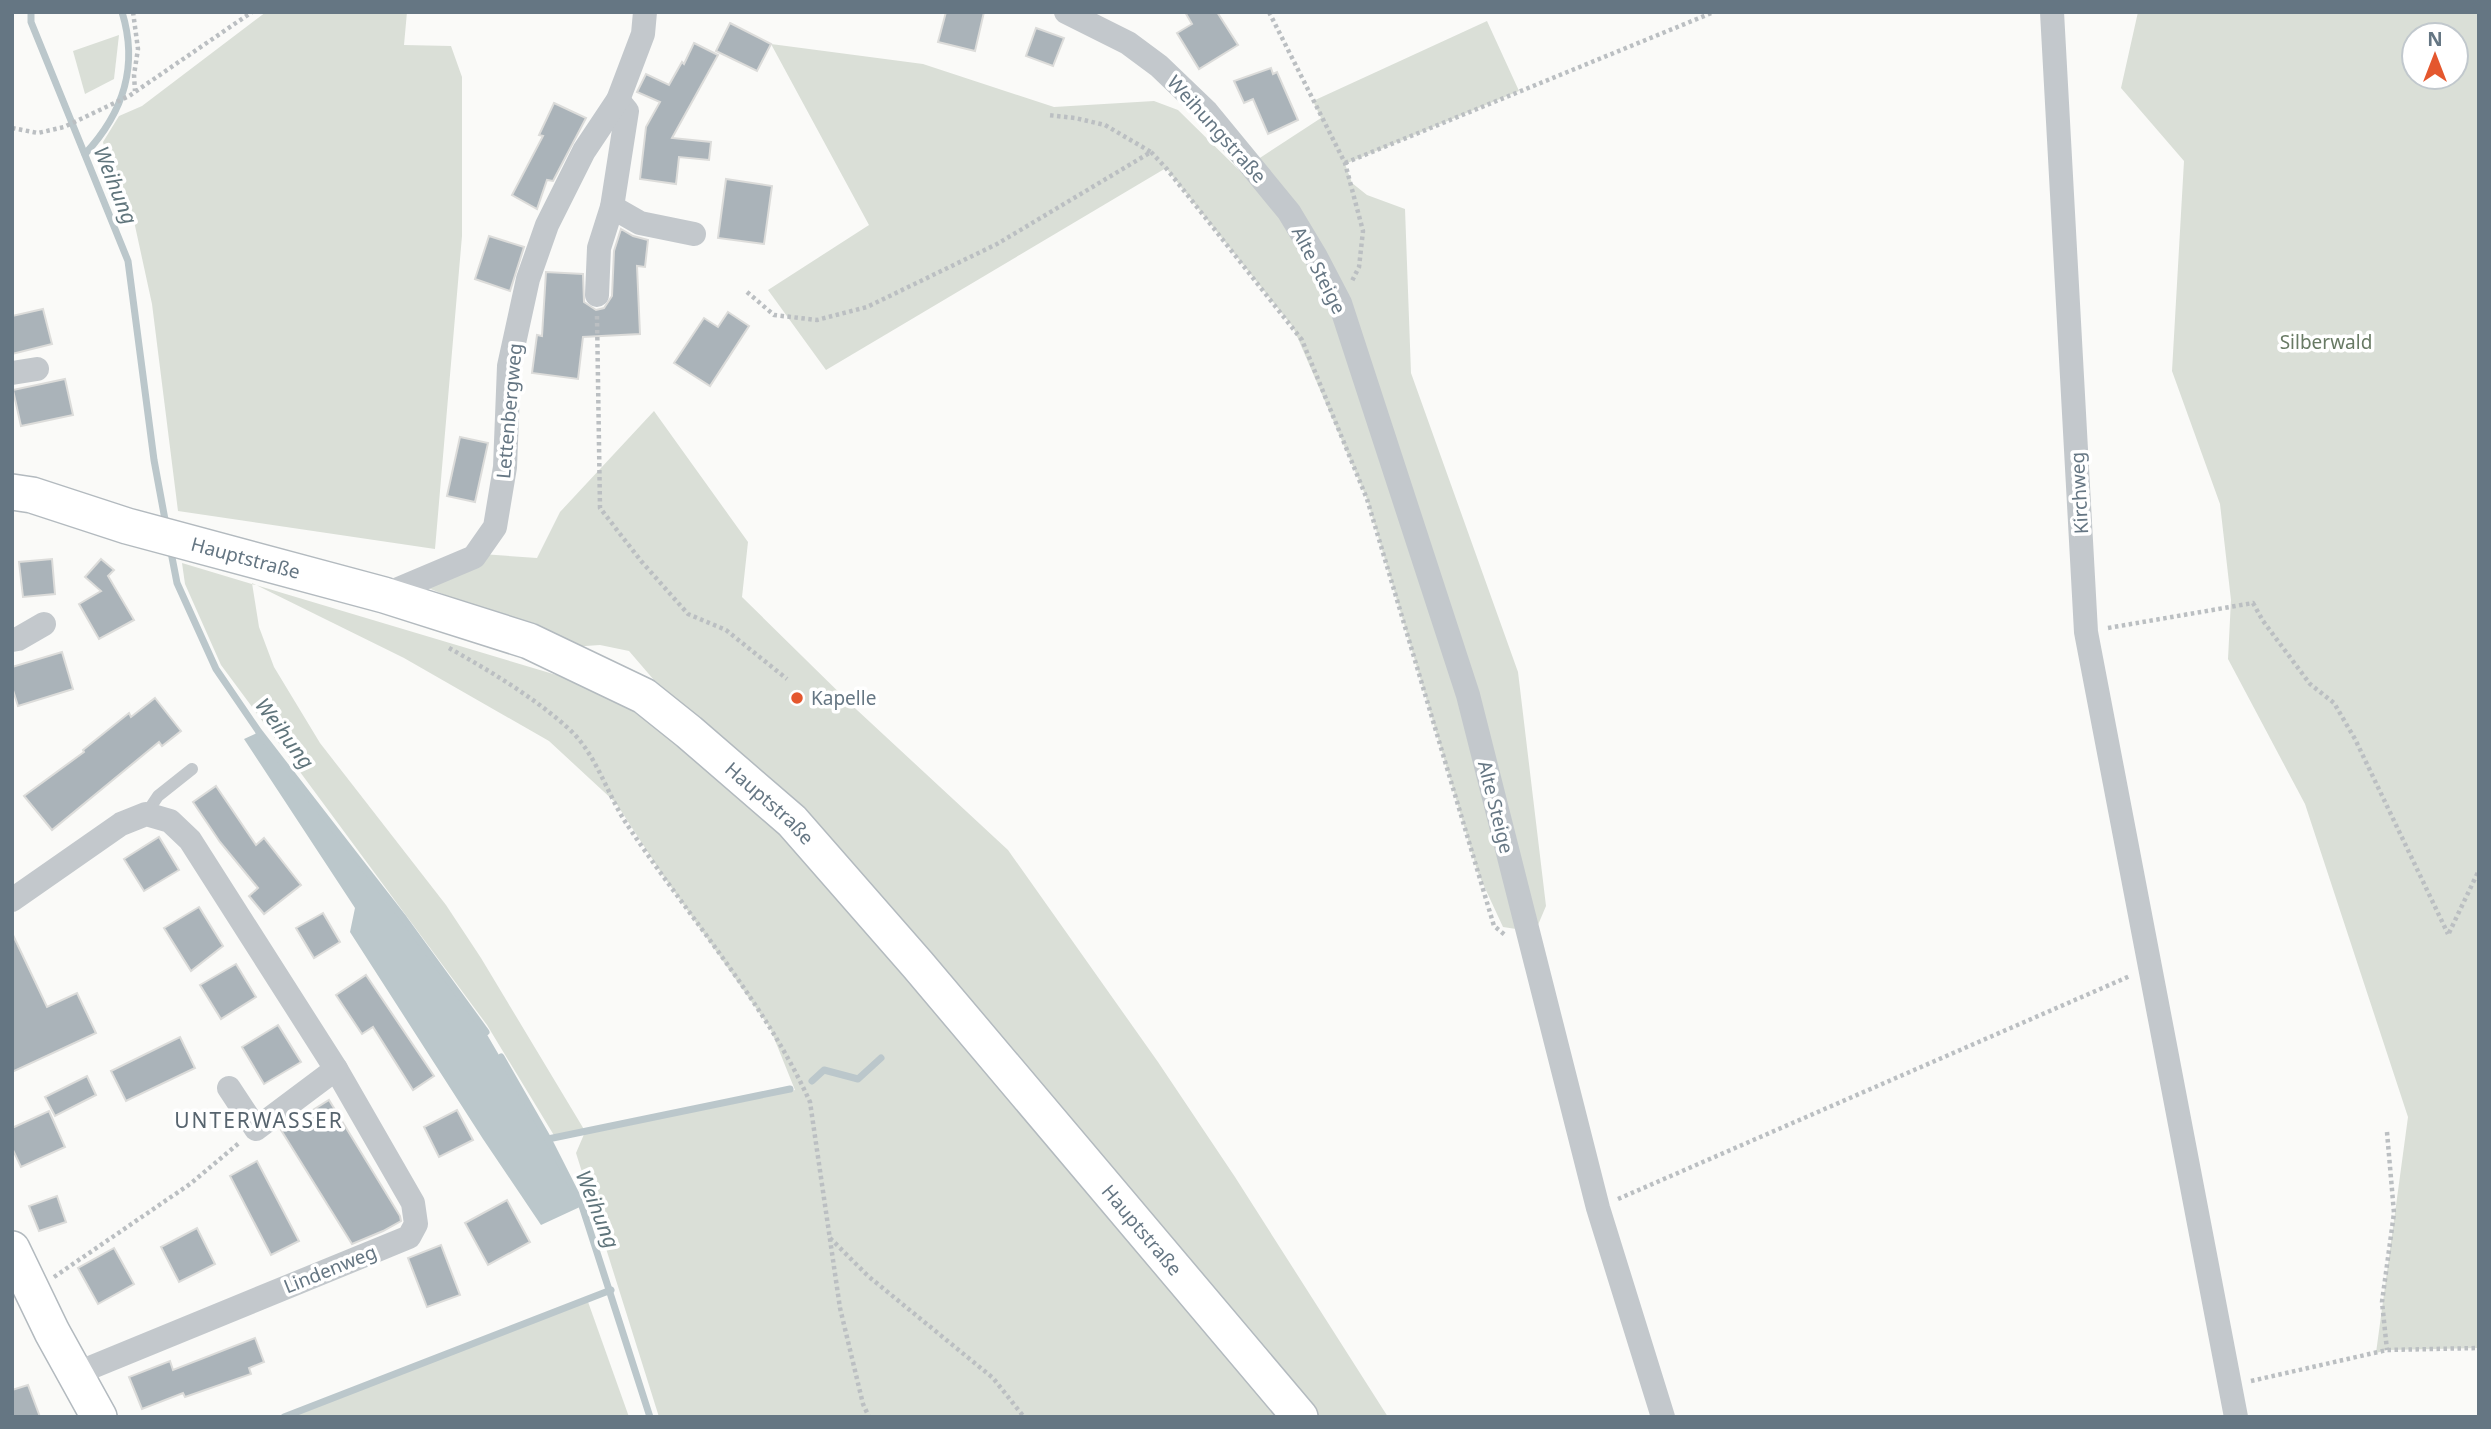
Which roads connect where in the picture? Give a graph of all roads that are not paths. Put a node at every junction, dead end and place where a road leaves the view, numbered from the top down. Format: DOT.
graph roads {
  1 [pos="645,12"];
  2 [pos="1066,12"];
  3 [pos="2052,12"];
  4 [pos="618,100"];
  5 [pos="612,207"];
  6 [pos="1289,212"];
  7 [pos="694,234"];
  8 [pos="597,295"];
  9 [pos="37,369"];
  10 [pos="12,373"];
  11 [pos="19,490"];
  12 [pos="384,595"];
  13 [pos="44,624"];
  14 [pos="12,640"];
  15 [pos="192,769"];
  16 [pos="146,814"];
  17 [pos="12,900"];
  18 [pos="336,1069"];
  19 [pos="229,1088"];
  20 [pos="12,1249"];
  21 [pos="75,1374"];
  22 [pos="99,1417"];
  23 [pos="1300,1417"];
  24 [pos="1663,1417"];
  25 [pos="2236,1417"];
  1 -- 4 [label="street, Lettenbergweg"];
  2 -- 6 [label="street, Weihungstraße"];
  3 -- 25 [label="street, Kirchweg"];
  4 -- 5 [label="street"];
  4 -- 12 [label="street, Lettenbergweg"];
  5 -- 7 [label="street"];
  5 -- 8 [label="street"];
  6 -- 24 [label="street, Alte Steige"];
  9 -- 10 [label="street"];
  11 -- 12 [label="main road, Hauptstraße"];
  12 -- 23 [label="main road, Hauptstraße"];
  13 -- 14 [label="street"];
  15 -- 16 [label="lane"];
  16 -- 17 [label="street"];
  16 -- 18 [label="street, Lindenweg"];
  18 -- 19 [label="street"];
  18 -- 21 [label="street, Lindenweg"];
  20 -- 21 [label="main road"];
  21 -- 22 [label="main road"];
}
